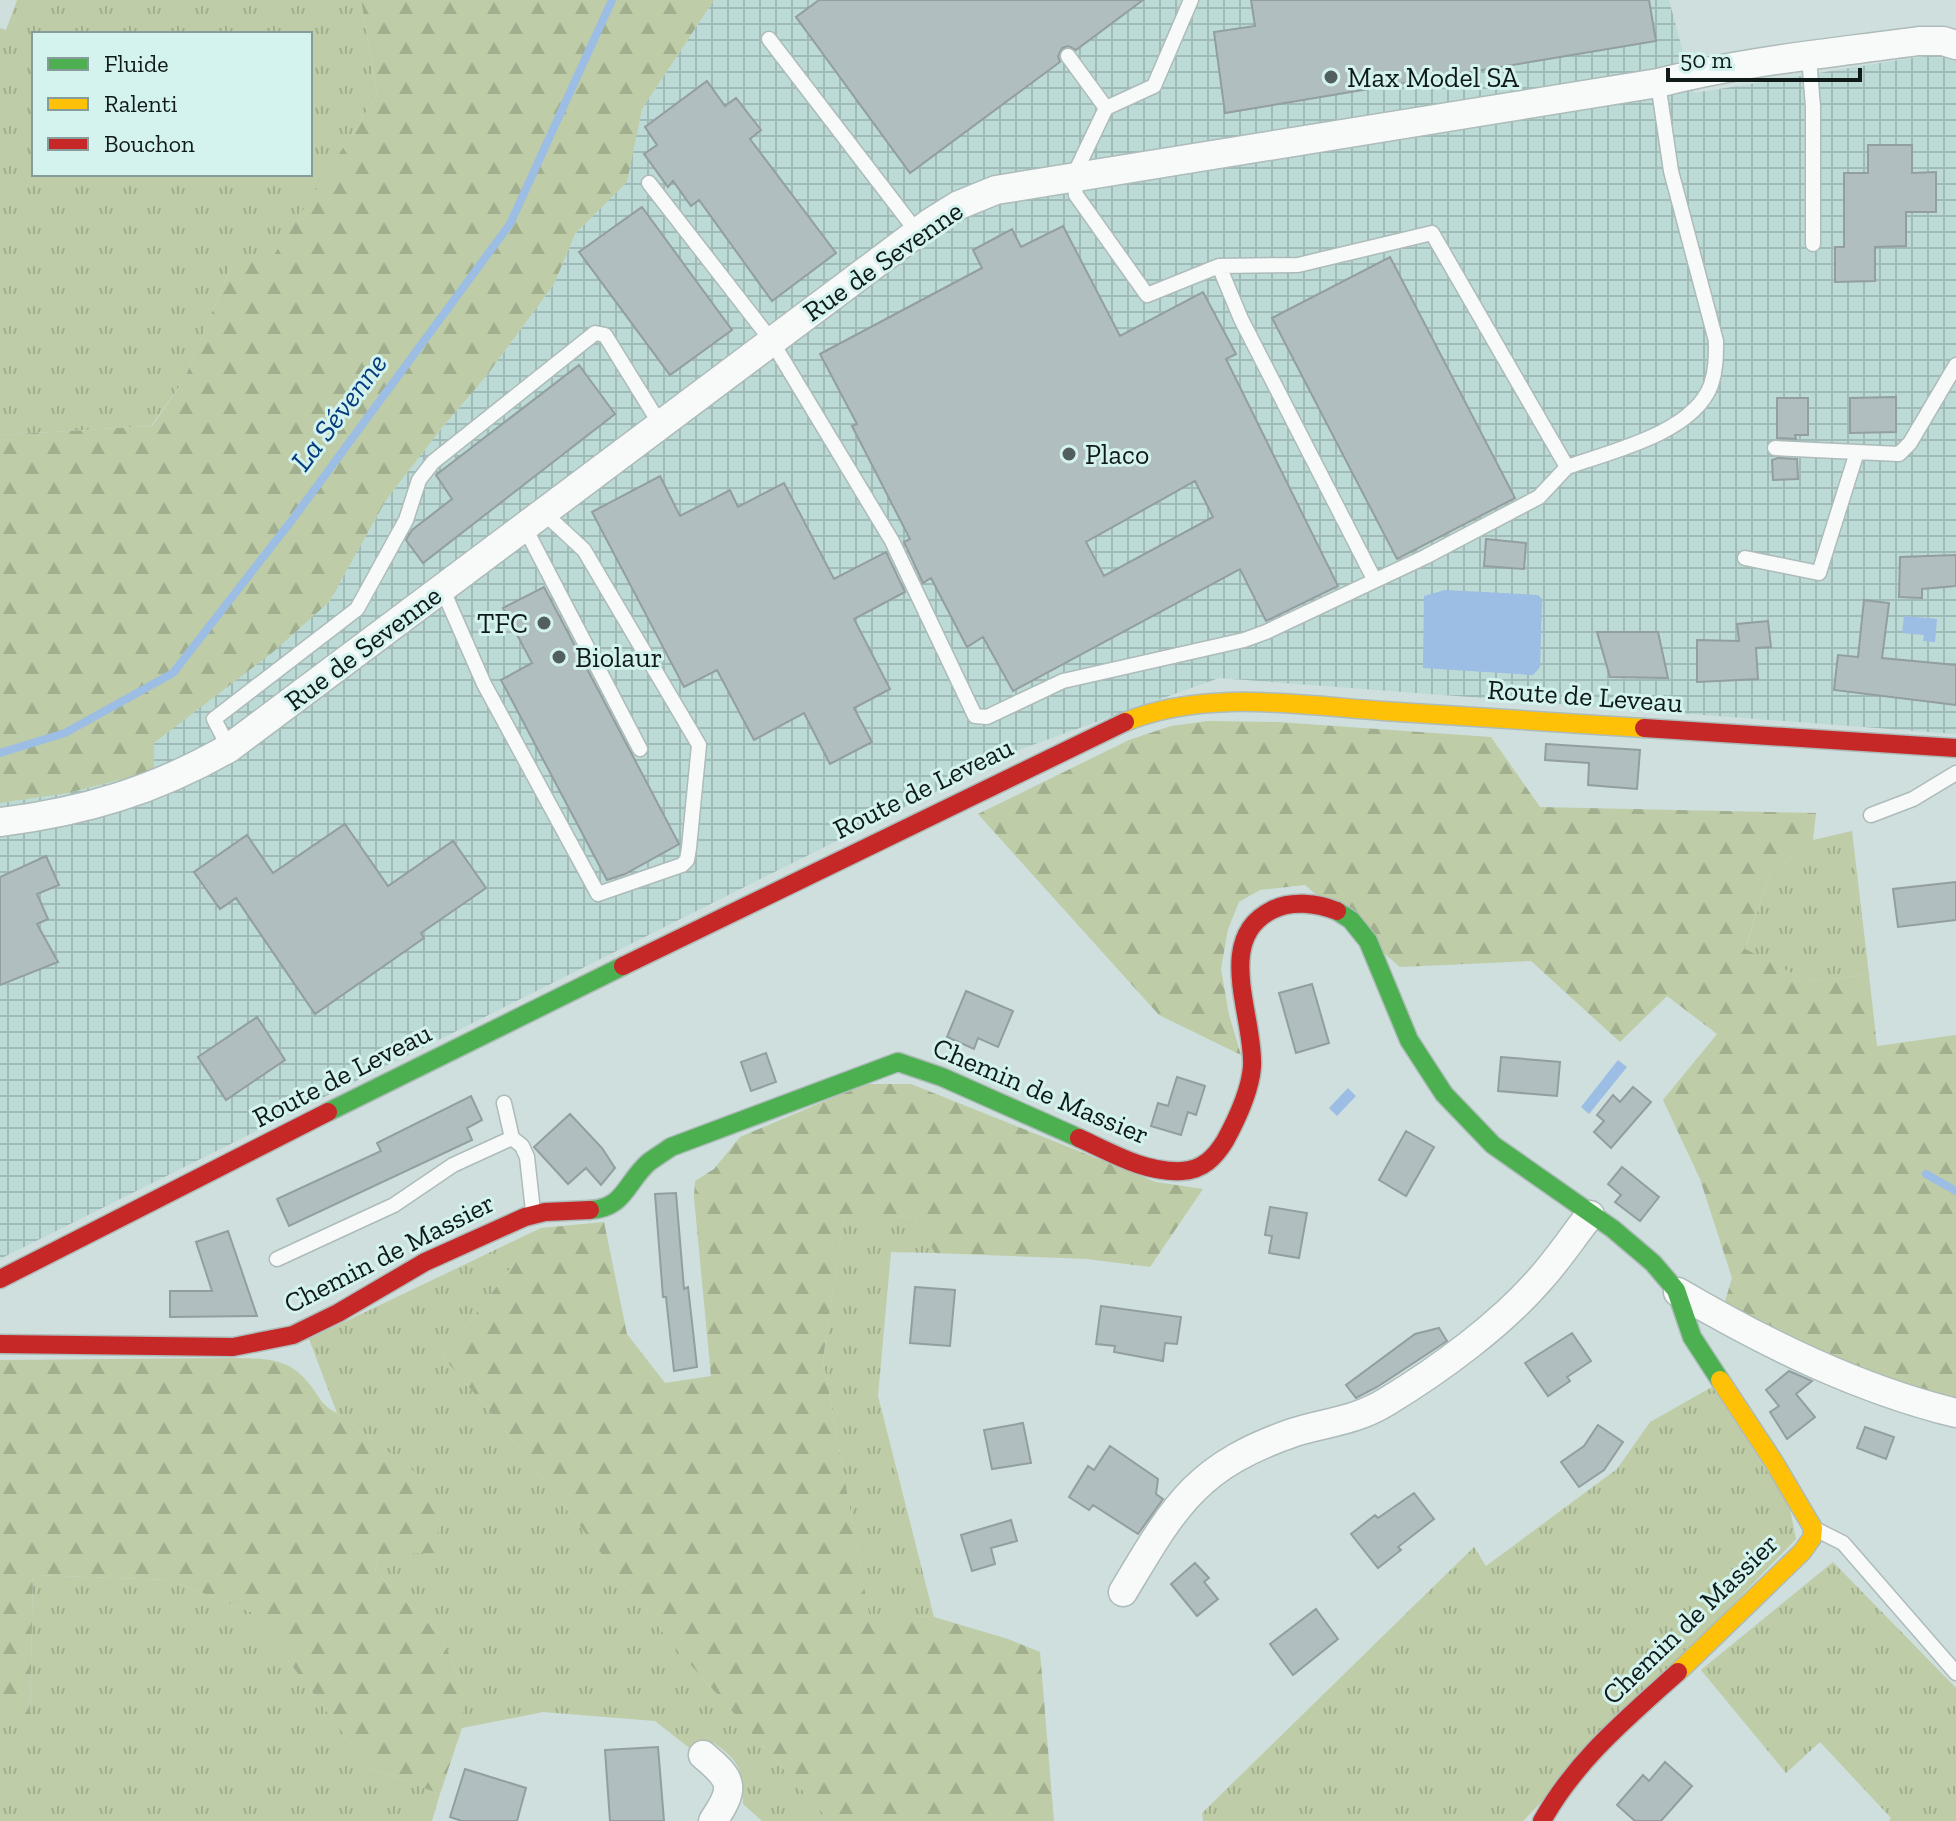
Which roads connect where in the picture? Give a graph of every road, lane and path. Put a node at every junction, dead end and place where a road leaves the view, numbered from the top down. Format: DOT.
graph roads {
  1 [pos="1191,0"];
  2 [pos="769,39"];
  3 [pos="1956,45"];
  4 [pos="1068,56"];
  5 [pos="1809,57"];
  6 [pos="1658,83"];
  7 [pos="1106,108"];
  8 [pos="1073,177"];
  9 [pos="649,183"];
  10 [pos="917,232"];
  11 [pos="1813,244"];
  12 [pos="1219,266"];
  13 [pos="771,340"];
  14 [pos="1956,365"];
  15 [pos="660,424"];
  16 [pos="1775,448"];
  17 [pos="1857,452"];
  18 [pos="1567,467"];
  19 [pos="533,519"];
  20 [pos="1745,558"];
  21 [pos="1374,579"];
  22 [pos="442,588"];
  23 [pos="229,748"];
  24 [pos="1956,748"];
  25 [pos="640,749"];
  26 [pos="1956,773"];
  27 [pos="1871,815"];
  28 [pos="0,822"];
  29 [pos="504,1103"];
  30 [pos="512,1138"];
  31 [pos="534,1215"];
  32 [pos="1590,1215"];
  33 [pos="277,1259"];
  34 [pos="0,1279"];
  35 [pos="1678,1292"];
  36 [pos="0,1344"];
  37 [pos="1956,1413"];
  38 [pos="1813,1528"];
  39 [pos="1123,1592"];
  40 [pos="1956,1673"];
  41 [pos="703,1755"];
  42 [pos="713,1821"];
  43 [pos="1542,1821"];
  1 -- 7 [label="lane"];
  2 -- 10 [label="lane"];
  3 -- 5 [label="street, Rue de Sevenne"];
  4 -- 7 [label="lane"];
  5 -- 6 [label="street, Rue de Sevenne"];
  5 -- 11 [label="lane"];
  6 -- 8 [label="street, Rue de Sevenne"];
  6 -- 18 [label="lane"];
  7 -- 8 [label="lane"];
  8 -- 10 [label="street, Rue de Sevenne"];
  8 -- 12 [label="lane"];
  9 -- 13 [label="lane"];
  10 -- 13 [label="street, Rue de Sevenne"];
  12 -- 18 [label="lane"];
  12 -- 21 [label="lane"];
  13 -- 15 [label="street, Rue de Sevenne"];
  13 -- 21 [label="lane"];
  14 -- 17 [label="lane"];
  15 -- 19 [label="street, Rue de Sevenne"];
  15 -- 23 [label="lane"];
  16 -- 17 [label="lane"];
  17 -- 20 [label="lane"];
  18 -- 21 [label="lane"];
  19 -- 22 [label="street, Rue de Sevenne"];
  19 -- 22 [label="lane"];
  19 -- 25 [label="lane"];
  22 -- 23 [label="street, Rue de Sevenne"];
  23 -- 28 [label="street, Rue de Sevenne"];
  24 -- 34 [label="street, Route de Leveau"];
  26 -- 27 [label="lane"];
  29 -- 30 [label="lane"];
  30 -- 31 [label="lane"];
  30 -- 33 [label="lane"];
  31 -- 32 [label="street, Chemin de Massier"];
  31 -- 36 [label="street, Chemin de Massier"];
  32 -- 35 [label="street, Chemin de Massier"];
  32 -- 39 [label="street"];
  35 -- 37 [label="street"];
  35 -- 38 [label="street, Chemin de Massier"];
  38 -- 40 [label="lane"];
  38 -- 43 [label="street, Chemin de Massier"];
  41 -- 42 [label="street"];
}
